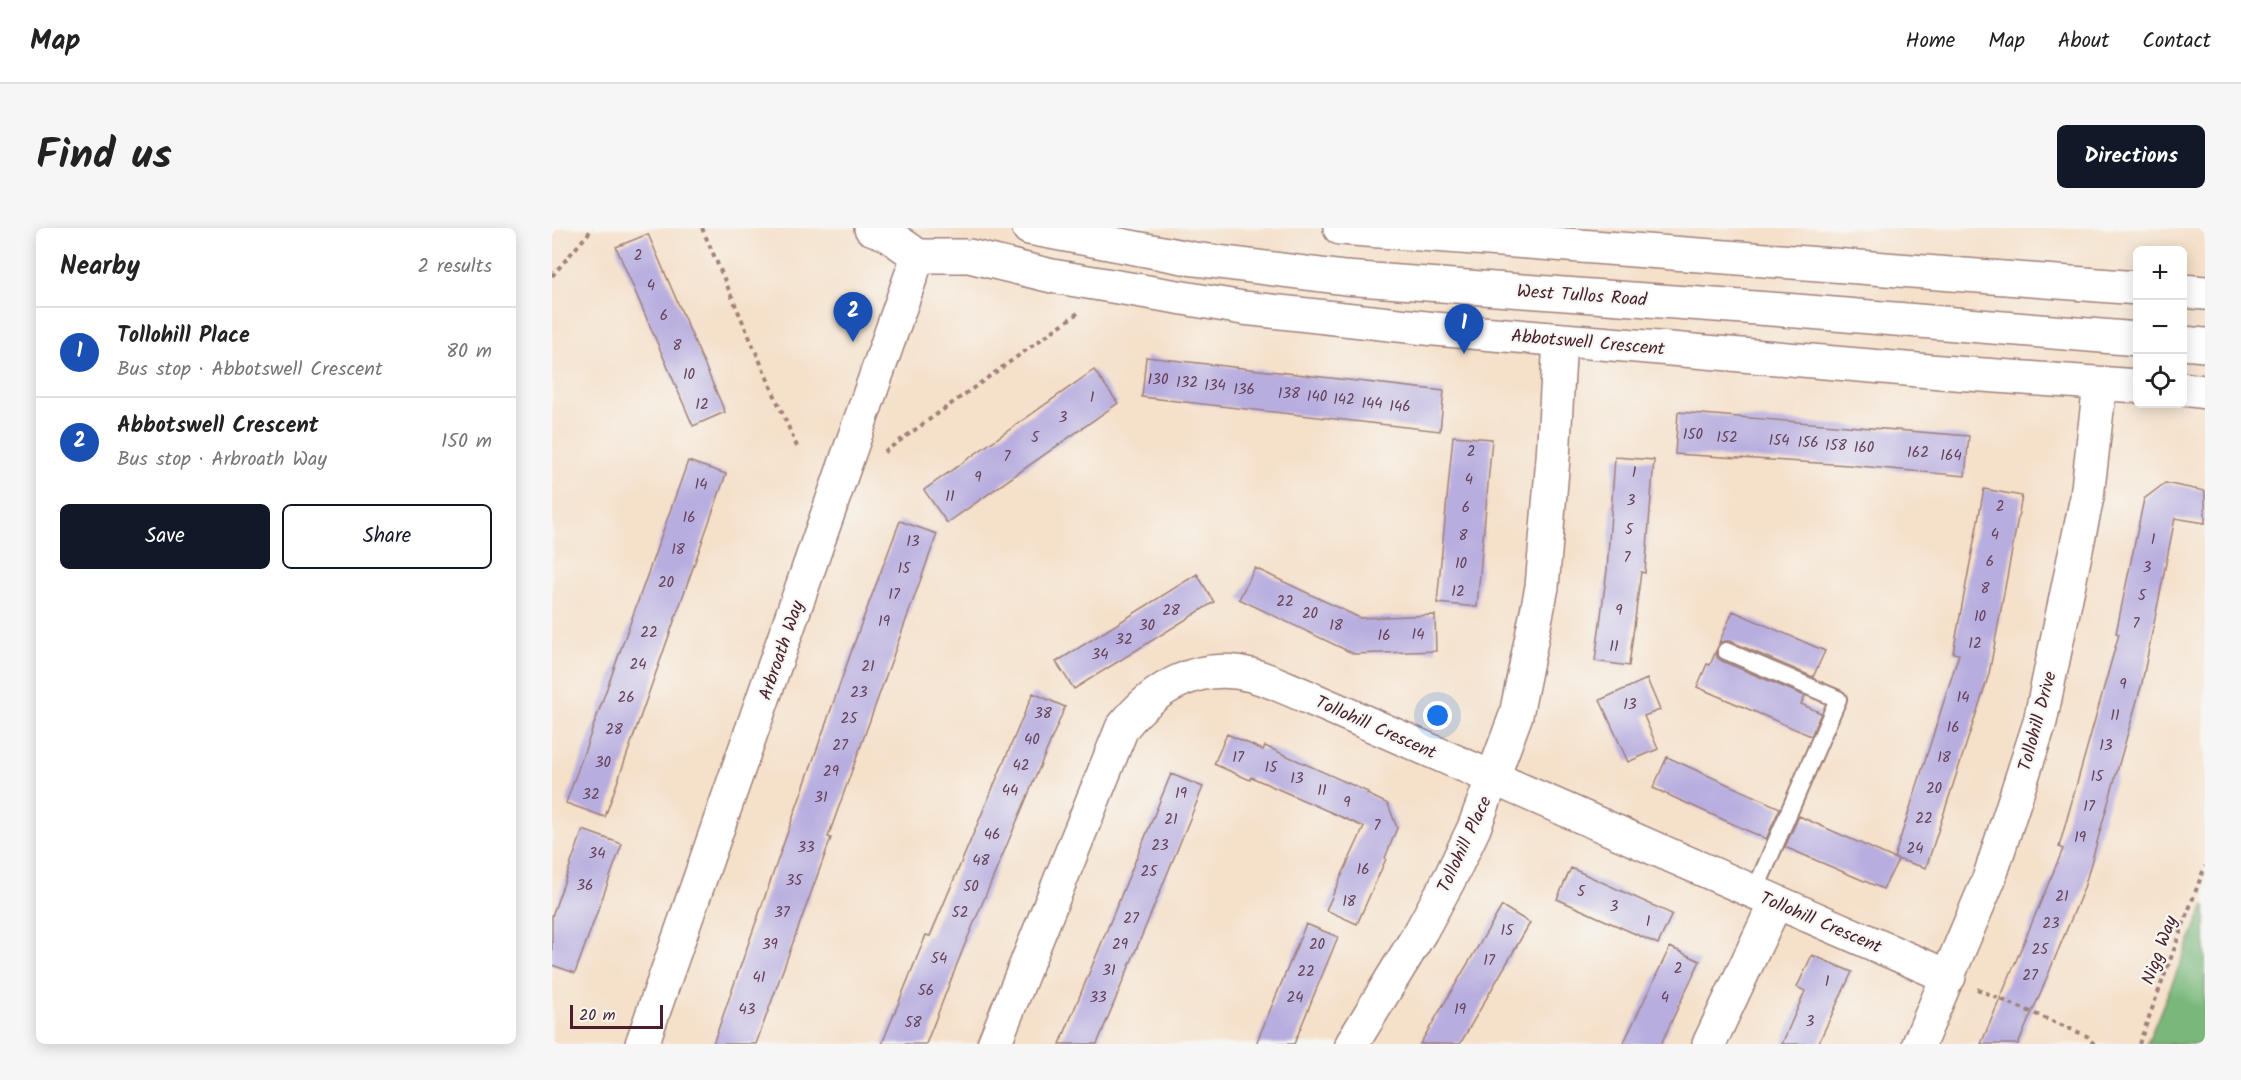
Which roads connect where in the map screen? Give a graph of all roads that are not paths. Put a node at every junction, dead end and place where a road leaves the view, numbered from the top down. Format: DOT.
graph roads {
  1 [pos="871,228"];
  2 [pos="1029,228"];
  3 [pos="1340,228"];
  4 [pos="1595,237"];
  5 [pos="918,256"];
  6 [pos="2133,288"];
  7 [pos="2187,291"];
  8 [pos="2205,293"];
  9 [pos="2133,339"];
  10 [pos="1560,340"];
  11 [pos="2187,343"];
  12 [pos="2205,345"];
  13 [pos="2100,384"];
  14 [pos="2133,386"];
  15 [pos="2187,390"];
  16 [pos="2205,392"];
  17 [pos="1726,651"];
  18 [pos="1493,778"];
  19 [pos="1765,898"];
  20 [pos="1949,976"];
  21 [pos="642,1044"];
  22 [pos="994,1044"];
  23 [pos="1352,1044"];
  24 [pos="1709,1044"];
  25 [pos="1919,1044"];
  1 -- 5 [label="street"];
  2 -- 9 [label="street, West Tullos Road"];
  3 -- 4 [label="street"];
  4 -- 6 [label="street"];
  5 -- 10 [label="street, Abbotswell Crescent"];
  5 -- 21 [label="street, Arbroath Way"];
  7 -- 8 [label="street"];
  10 -- 13 [label="street, Abbotswell Crescent"];
  10 -- 18 [label="street, Tollohill Place"];
  11 -- 12 [label="street"];
  13 -- 14 [label="street, Abbotswell Crescent"];
  13 -- 20 [label="street, Tollohill Drive"];
  15 -- 16 [label="street"];
  17 -- 19 [label="lane"];
  18 -- 19 [label="street, Tollohill Crescent"];
  18 -- 22 [label="street, Tollohill Crescent"];
  18 -- 23 [label="street, Tollohill Place"];
  19 -- 20 [label="street, Tollohill Crescent"];
  19 -- 24 [label="street"];
  20 -- 25 [label="street, Tollohill Drive"];
}
